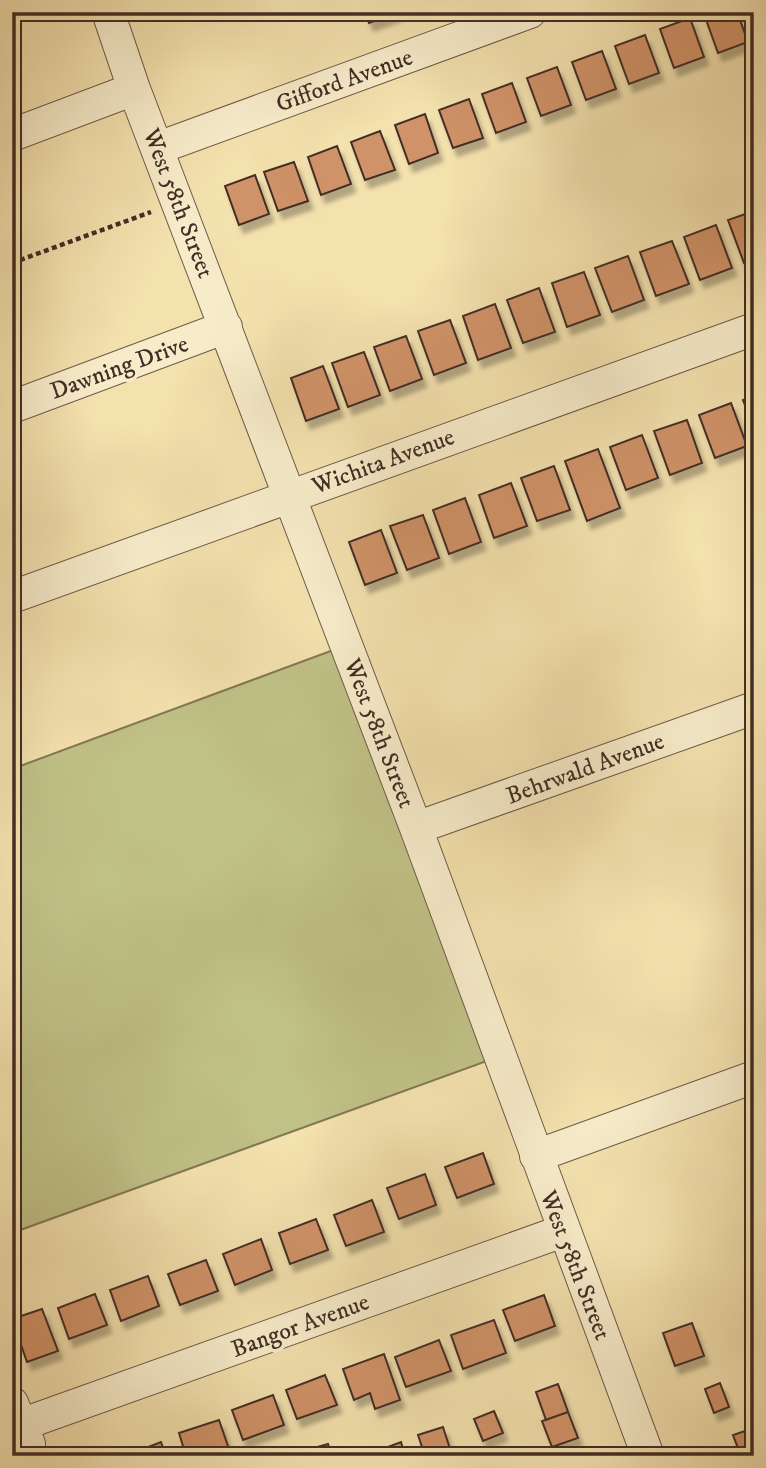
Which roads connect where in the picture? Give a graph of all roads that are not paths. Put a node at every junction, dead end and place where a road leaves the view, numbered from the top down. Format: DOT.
graph roads {
  1 [pos="108,12"];
  2 [pos="530,12"];
  3 [pos="487,20"];
  4 [pos="134,89"];
  5 [pos="12,135"];
  6 [pos="158,148"];
  7 [pos="226,327"];
  8 [pos="754,329"];
  9 [pos="12,407"];
  10 [pos="289,495"];
  11 [pos="12,597"];
  12 [pos="754,708"];
  13 [pos="416,828"];
  14 [pos="754,1077"];
  15 [pos="536,1156"];
  16 [pos="563,1231"];
  17 [pos="25,1434"];
  18 [pos="648,1456"];
  1 -- 4 [label="street, West 58th Street"];
  2 -- 3 [label="street, Gifford Avenue"];
  3 -- 6 [label="street, Gifford Avenue"];
  4 -- 5 [label="street"];
  4 -- 6 [label="street, West 58th Street"];
  6 -- 7 [label="street, West 58th Street"];
  7 -- 9 [label="street, Dawning Drive"];
  7 -- 10 [label="street, West 58th Street"];
  8 -- 10 [label="street, Wichita Avenue"];
  10 -- 11 [label="street, Wichita Avenue"];
  10 -- 13 [label="street, West 58th Street"];
  12 -- 13 [label="street, Behrwald Avenue"];
  13 -- 15 [label="street, West 58th Street"];
  14 -- 15 [label="street"];
  15 -- 16 [label="street, West 58th Street"];
  16 -- 17 [label="street, Bangor Avenue"];
  16 -- 18 [label="street, West 58th Street"];
}
